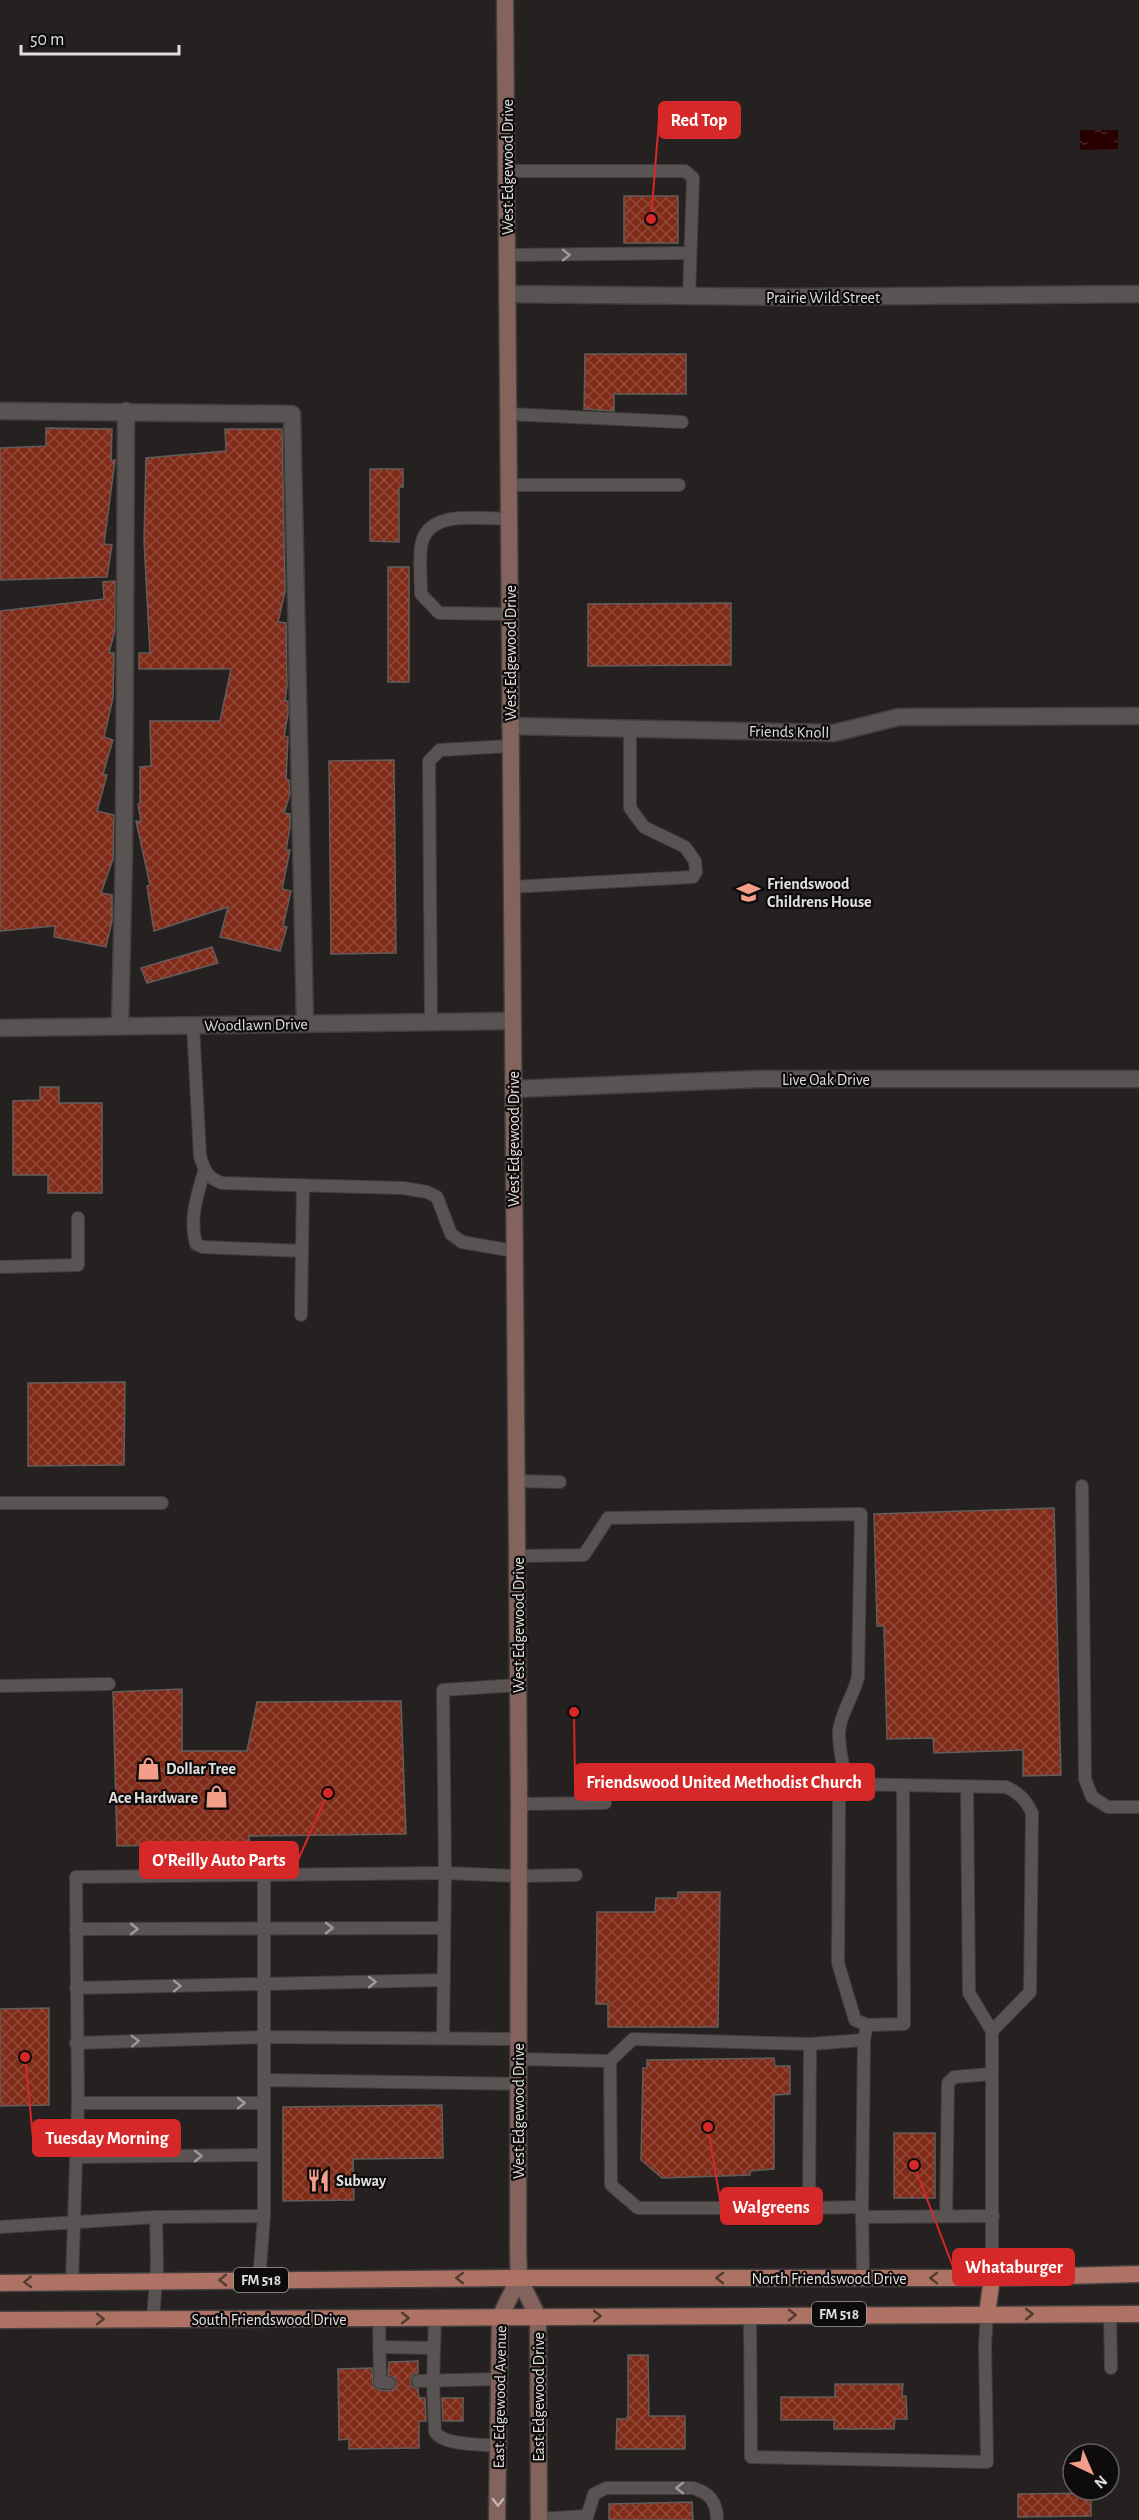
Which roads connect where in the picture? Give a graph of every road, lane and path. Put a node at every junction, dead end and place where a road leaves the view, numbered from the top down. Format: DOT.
graph roads {
  1 [pos="506,0"];
  2 [pos="507,171"];
  3 [pos="690,253"];
  4 [pos="507,255"];
  5 [pos="507,294"];
  6 [pos="1139,294"];
  7 [pos="689,296"];
  8 [pos="0,411"];
  9 [pos="126,411"];
  10 [pos="508,414"];
  11 [pos="682,422"];
  12 [pos="509,485"];
  13 [pos="679,485"];
  14 [pos="509,519"];
  15 [pos="510,614"];
  16 [pos="1139,716"];
  17 [pos="510,726"];
  18 [pos="630,728"];
  19 [pos="511,746"];
  20 [pos="511,887"];
  21 [pos="512,1021"];
  22 [pos="431,1022"];
  23 [pos="305,1024"];
  24 [pos="193,1025"];
  25 [pos="120,1026"];
  26 [pos="0,1028"];
  27 [pos="1139,1079"];
  28 [pos="513,1089"];
  29 [pos="204,1172"];
  30 [pos="303,1185"];
  31 [pos="78,1218"];
  32 [pos="302,1251"];
  33 [pos="514,1251"];
  34 [pos="0,1268"];
  35 [pos="301,1315"];
  36 [pos="515,1481"];
  37 [pos="560,1482"];
  38 [pos="1082,1486"];
  39 [pos="0,1503"];
  40 [pos="162,1503"];
  41 [pos="518,1556"];
  42 [pos="109,1684"];
  43 [pos="518,1685"];
  44 [pos="0,1686"];
  45 [pos="844,1784"];
  46 [pos="903,1787"];
  47 [pos="967,1788"];
  48 [pos="605,1803"];
  49 [pos="519,1804"];
  50 [pos="1139,1807"];
  51 [pos="445,1874"];
  52 [pos="264,1875"];
  53 [pos="576,1875"];
  54 [pos="519,1876"];
  55 [pos="264,1928"];
  56 [pos="444,1928"];
  57 [pos="76,1929"];
  58 [pos="444,1980"];
  59 [pos="264,1984"];
  60 [pos="76,1988"];
  61 [pos="867,2025"];
  62 [pos="992,2031"];
  63 [pos="264,2037"];
  64 [pos="443,2037"];
  65 [pos="518,2039"];
  66 [pos="864,2040"];
  67 [pos="76,2043"];
  68 [pos="810,2044"];
  69 [pos="518,2059"];
  70 [pos="610,2061"];
  71 [pos="992,2074"];
  72 [pos="264,2080"];
  73 [pos="518,2084"];
  74 [pos="78,2103"];
  75 [pos="264,2103"];
  76 [pos="264,2155"];
  77 [pos="77,2157"];
  78 [pos="809,2208"];
  79 [pos="862,2212"];
  80 [pos="264,2216"];
  81 [pos="946,2216"];
  82 [pos="993,2216"];
  83 [pos="156,2217"];
  84 [pos="75,2222"];
  85 [pos="0,2227"];
  86 [pos="1139,2274"];
  87 [pos="519,2278"];
  88 [pos="863,2278"];
  89 [pos="992,2278"];
  90 [pos="260,2280"];
  91 [pos="72,2281"];
  92 [pos="156,2281"];
  93 [pos="0,2283"];
  94 [pos="987,2313"];
  95 [pos="1110,2314"];
  96 [pos="1139,2314"];
  97 [pos="750,2315"];
  98 [pos="500,2317"];
  99 [pos="538,2317"];
  100 [pos="379,2318"];
  101 [pos="435,2318"];
  102 [pos="153,2319"];
  103 [pos="0,2320"];
  104 [pos="379,2347"];
  105 [pos="434,2348"];
  106 [pos="1111,2368"];
  107 [pos="499,2379"];
  108 [pos="418,2381"];
  109 [pos="433,2381"];
  110 [pos="389,2382"];
  111 [pos="498,2445"];
  112 [pos="586,2518"];
  113 [pos="539,2519"];
  114 [pos="497,2520"];
  115 [pos="717,2520"];
  1 -- 2 [label="main road, West Edgewood Drive"];
  2 -- 3 [label="lane"];
  2 -- 4 [label="main road, West Edgewood Drive"];
  4 -- 3 [label="lane, one-way"];
  3 -- 7 [label="lane"];
  4 -- 5 [label="main road, West Edgewood Drive"];
  5 -- 7 [label="street, Prairie Wild Street"];
  5 -- 10 [label="main road, West Edgewood Drive"];
  6 -- 7 [label="street, Prairie Wild Street"];
  8 -- 9 [label="street"];
  9 -- 23 [label="street"];
  9 -- 25 [label="street"];
  10 -- 11 [label="lane"];
  10 -- 12 [label="main road, West Edgewood Drive"];
  12 -- 13 [label="lane"];
  12 -- 14 [label="main road, West Edgewood Drive"];
  14 -- 15 [label="main road, West Edgewood Drive"];
  14 -- 15 [label="lane"];
  15 -- 17 [label="main road, West Edgewood Drive"];
  16 -- 18 [label="street, Friends Knoll"];
  17 -- 18 [label="street, Friends Knoll"];
  17 -- 19 [label="main road, West Edgewood Drive"];
  18 -- 20 [label="lane"];
  19 -- 20 [label="main road, West Edgewood Drive"];
  19 -- 22 [label="lane"];
  20 -- 21 [label="main road, West Edgewood Drive"];
  21 -- 22 [label="street, Woodlawn Drive"];
  21 -- 28 [label="main road, West Edgewood Drive"];
  22 -- 23 [label="street, Woodlawn Drive"];
  23 -- 24 [label="street, Woodlawn Drive"];
  24 -- 25 [label="street, Woodlawn Drive"];
  24 -- 29 [label="lane"];
  25 -- 26 [label="street, Woodlawn Drive"];
  27 -- 28 [label="street, Live Oak Drive"];
  28 -- 33 [label="main road, West Edgewood Drive"];
  29 -- 30 [label="lane"];
  29 -- 32 [label="lane"];
  30 -- 32 [label="lane"];
  30 -- 33 [label="lane"];
  31 -- 34 [label="lane"];
  32 -- 35 [label="lane"];
  33 -- 36 [label="main road, West Edgewood Drive"];
  36 -- 37 [label="lane"];
  36 -- 41 [label="main road, West Edgewood Drive"];
  38 -- 50 [label="lane"];
  39 -- 40 [label="lane"];
  41 -- 43 [label="main road, West Edgewood Drive"];
  41 -- 45 [label="lane"];
  42 -- 44 [label="lane"];
  43 -- 49 [label="main road, West Edgewood Drive"];
  43 -- 51 [label="lane"];
  45 -- 46 [label="lane"];
  45 -- 61 [label="lane"];
  46 -- 47 [label="lane"];
  46 -- 61 [label="lane"];
  47 -- 62 [label="lane"];
  47 -- 62 [label="lane"];
  48 -- 49 [label="lane"];
  49 -- 54 [label="main road, West Edgewood Drive"];
  51 -- 52 [label="lane"];
  51 -- 54 [label="lane"];
  51 -- 56 [label="lane"];
  52 -- 55 [label="lane"];
  52 -- 57 [label="lane"];
  53 -- 54 [label="lane"];
  54 -- 65 [label="main road, West Edgewood Drive"];
  55 -- 56 [label="lane, one-way"];
  57 -- 55 [label="lane, one-way"];
  55 -- 59 [label="lane"];
  56 -- 58 [label="lane"];
  57 -- 60 [label="lane"];
  59 -- 58 [label="lane, one-way"];
  58 -- 64 [label="lane"];
  60 -- 59 [label="lane, one-way"];
  59 -- 63 [label="lane"];
  60 -- 67 [label="lane"];
  61 -- 66 [label="lane"];
  62 -- 71 [label="lane"];
  63 -- 64 [label="lane"];
  67 -- 63 [label="lane, one-way"];
  63 -- 72 [label="lane"];
  64 -- 65 [label="lane"];
  65 -- 69 [label="main road, West Edgewood Drive"];
  66 -- 68 [label="lane"];
  66 -- 79 [label="lane"];
  67 -- 74 [label="lane"];
  68 -- 70 [label="lane"];
  68 -- 78 [label="lane"];
  69 -- 70 [label="lane"];
  69 -- 73 [label="main road, West Edgewood Drive"];
  70 -- 78 [label="lane"];
  71 -- 81 [label="lane"];
  71 -- 82 [label="lane"];
  72 -- 73 [label="lane"];
  72 -- 75 [label="lane"];
  73 -- 87 [label="main road, West Edgewood Drive"];
  74 -- 75 [label="lane, one-way"];
  74 -- 77 [label="lane"];
  75 -- 76 [label="lane"];
  77 -- 76 [label="lane, one-way"];
  76 -- 80 [label="lane"];
  77 -- 84 [label="lane"];
  78 -- 79 [label="lane"];
  79 -- 81 [label="lane"];
  79 -- 88 [label="lane"];
  80 -- 83 [label="lane"];
  80 -- 90 [label="lane"];
  81 -- 82 [label="lane"];
  82 -- 89 [label="lane"];
  83 -- 84 [label="lane"];
  83 -- 92 [label="lane"];
  84 -- 85 [label="lane"];
  84 -- 91 [label="lane"];
  86 -- 89 [label="main road, North Friendswood Drive / FM 518"];
  88 -- 87 [label="main road, North Friendswood Drive / FM 518, one-way"];
  87 -- 90 [label="main road, FM 518, one-way"];
  87 -- 98 [label="main road, East Edgewood Avenue"];
  87 -- 99 [label="main road, East Edgewood Drive"];
  89 -- 88 [label="main road, North Friendswood Drive / FM 518, one-way"];
  89 -- 94 [label="main road"];
  90 -- 92 [label="main road, FM 518, one-way"];
  91 -- 92 [label="main road, FM 518"];
  91 -- 93 [label="main road, FM 518, one-way"];
  92 -- 102 [label="lane"];
  94 -- 95 [label="main road, FM 518, one-way"];
  97 -- 94 [label="main road, FM 518, one-way"];
  94 -- 97 [label="lane"];
  95 -- 96 [label="main road, FM 518"];
  95 -- 106 [label="lane"];
  99 -- 97 [label="main road, FM 518, one-way"];
  98 -- 99 [label="main road, South Friendswood Drive / FM 518"];
  98 -- 101 [label="main road, South Friendswood Drive / FM 518"];
  98 -- 107 [label="main road, East Edgewood Avenue"];
  99 -- 113 [label="main road, East Edgewood Drive"];
  100 -- 101 [label="main road, South Friendswood Drive / FM 518, one-way"];
  100 -- 102 [label="main road, South Friendswood Drive / FM 518"];
  100 -- 104 [label="lane"];
  101 -- 105 [label="lane"];
  103 -- 102 [label="main road, South Friendswood Drive / FM 518, one-way"];
  104 -- 105 [label="lane"];
  104 -- 110 [label="lane"];
  105 -- 109 [label="lane"];
  107 -- 109 [label="lane"];
  107 -- 111 [label="main road, East Edgewood Avenue"];
  108 -- 109 [label="lane"];
  109 -- 111 [label="lane"];
  111 -- 114 [label="main road, East Edgewood Avenue, one-way"];
  112 -- 113 [label="lane"];
  115 -- 112 [label="lane, one-way"];
}
